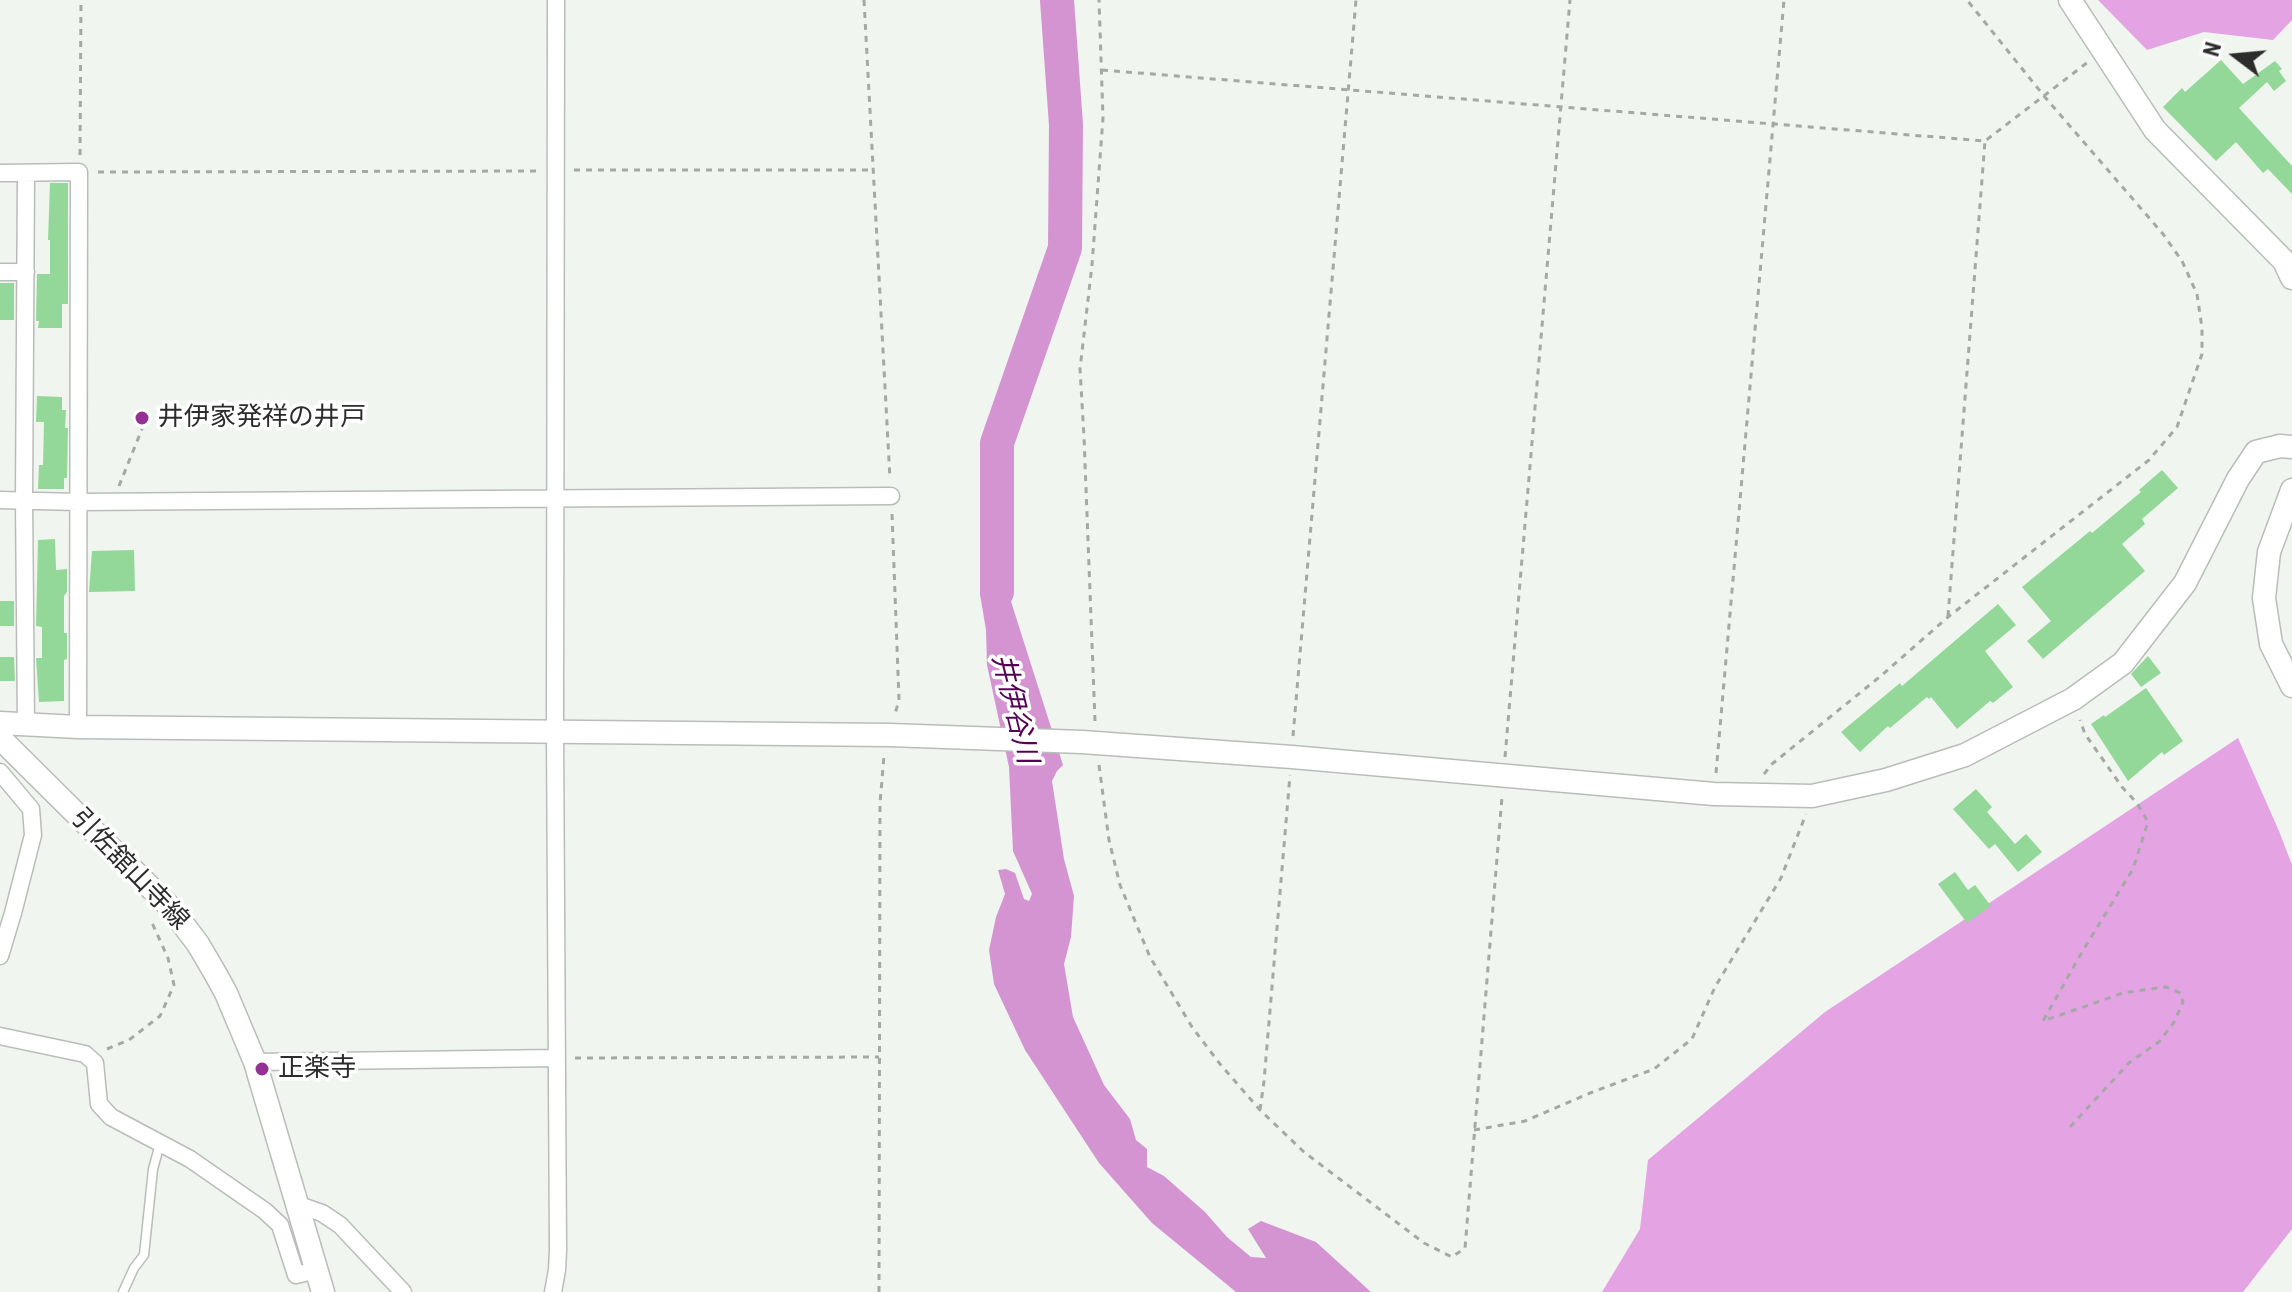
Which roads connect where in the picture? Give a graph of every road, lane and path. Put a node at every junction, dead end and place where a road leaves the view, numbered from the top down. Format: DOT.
graph roads {
  1 [pos="81,0"];
  2 [pos="556,0"];
  3 [pos="864,0"];
  4 [pos="1099,0"];
  5 [pos="1356,0"];
  6 [pos="1570,0"];
  7 [pos="1784,0"];
  8 [pos="1967,0"];
  9 [pos="2070,0"];
  10 [pos="2102,51"];
  11 [pos="1102,70"];
  12 [pos="1349,89"];
  13 [pos="2044,96"];
  14 [pos="1560,106"];
  15 [pos="1774,124"];
  16 [pos="1985,141"];
  17 [pos="874,170"];
  18 [pos="556,171"];
  19 [pos="79,172"];
  20 [pos="0,173"];
  21 [pos="26,173"];
  22 [pos="0,272"];
  23 [pos="26,272"];
  24 [pos="2292,278"];
  25 [pos="142,429"];
  26 [pos="2292,447"];
  27 [pos="2292,490"];
  28 [pos="891,496"];
  29 [pos="555,498"];
  30 [pos="0,500"];
  31 [pos="24,500"];
  32 [pos="113,501"];
  33 [pos="78,502"];
  34 [pos="1948,617"];
  35 [pos="2292,686"];
  36 [pos="2073,699"];
  37 [pos="0,723"];
  38 [pos="26,724"];
  39 [pos="78,727"];
  40 [pos="555,731"];
  41 [pos="890,735"];
  42 [pos="0,739"];
  43 [pos="1089,743"];
  44 [pos="1292,757"];
  45 [pos="0,772"];
  46 [pos="1504,774"];
  47 [pos="1714,794"];
  48 [pos="1747,796"];
  49 [pos="1812,796"];
  50 [pos="160,925"];
  51 [pos="0,956"];
  52 [pos="0,1036"];
  53 [pos="88,1057"];
  54 [pos="879,1057"];
  55 [pos="556,1058"];
  56 [pos="255,1062"];
  57 [pos="1260,1110"];
  58 [pos="2070,1127"];
  59 [pos="1474,1130"];
  60 [pos="160,1143"];
  61 [pos="296,1204"];
  62 [pos="320,1281"];
  63 [pos="123,1292"];
  64 [pos="403,1292"];
  65 [pos="553,1292"];
  66 [pos="879,1292"];
  1 -- 19 [label="path"];
  2 -- 18 [label="street"];
  3 -- 17 [label="path"];
  4 -- 11 [label="path"];
  5 -- 12 [label="path"];
  6 -- 14 [label="path"];
  7 -- 15 [label="path"];
  8 -- 13 [label="path"];
  9 -- 10 [label="street"];
  10 -- 13 [label="path"];
  10 -- 24 [label="street"];
  11 -- 12 [label="path"];
  11 -- 43 [label="path"];
  12 -- 14 [label="path"];
  12 -- 44 [label="path"];
  13 -- 16 [label="path"];
  13 -- 34 [label="path"];
  14 -- 15 [label="path"];
  14 -- 46 [label="path"];
  15 -- 16 [label="path"];
  15 -- 47 [label="path"];
  16 -- 34 [label="path"];
  17 -- 18 [label="path"];
  17 -- 28 [label="path"];
  18 -- 19 [label="path"];
  18 -- 29 [label="street"];
  19 -- 21 [label="street"];
  19 -- 33 [label="street"];
  20 -- 21 [label="street"];
  21 -- 23 [label="street"];
  22 -- 23 [label="street"];
  23 -- 31 [label="street"];
  25 -- 32 [label="path"];
  26 -- 36 [label="street"];
  27 -- 35 [label="street"];
  28 -- 29 [label="street"];
  28 -- 41 [label="path"];
  29 -- 32 [label="street"];
  29 -- 40 [label="street"];
  30 -- 31 [label="street"];
  31 -- 33 [label="street"];
  31 -- 38 [label="street"];
  32 -- 33 [label="street"];
  33 -- 39 [label="street"];
  34 -- 48 [label="path"];
  36 -- 49 [label="street"];
  36 -- 58 [label="path"];
  37 -- 38 [label="street"];
  38 -- 39 [label="street"];
  39 -- 40 [label="street"];
  40 -- 41 [label="street"];
  40 -- 55 [label="street"];
  41 -- 43 [label="street"];
  41 -- 54 [label="path"];
  42 -- 56 [label="street, 引佐舘山寺線"];
  43 -- 44 [label="street"];
  43 -- 57 [label="path"];
  44 -- 46 [label="street"];
  44 -- 57 [label="path"];
  45 -- 51 [label="street"];
  46 -- 47 [label="street"];
  46 -- 59 [label="path"];
  47 -- 48 [label="street"];
  48 -- 49 [label="street"];
  49 -- 59 [label="path"];
  50 -- 53 [label="path"];
  52 -- 53 [label="street"];
  53 -- 60 [label="street"];
  54 -- 55 [label="path"];
  54 -- 66 [label="path"];
  55 -- 56 [label="street"];
  55 -- 65 [label="street"];
  56 -- 61 [label="street, 引佐舘山寺線"];
  57 -- 59 [label="path"];
  60 -- 62 [label="street"];
  60 -- 63 [label="lane"];
  61 -- 62 [label="street, 引佐舘山寺線"];
  61 -- 64 [label="street"];
}
